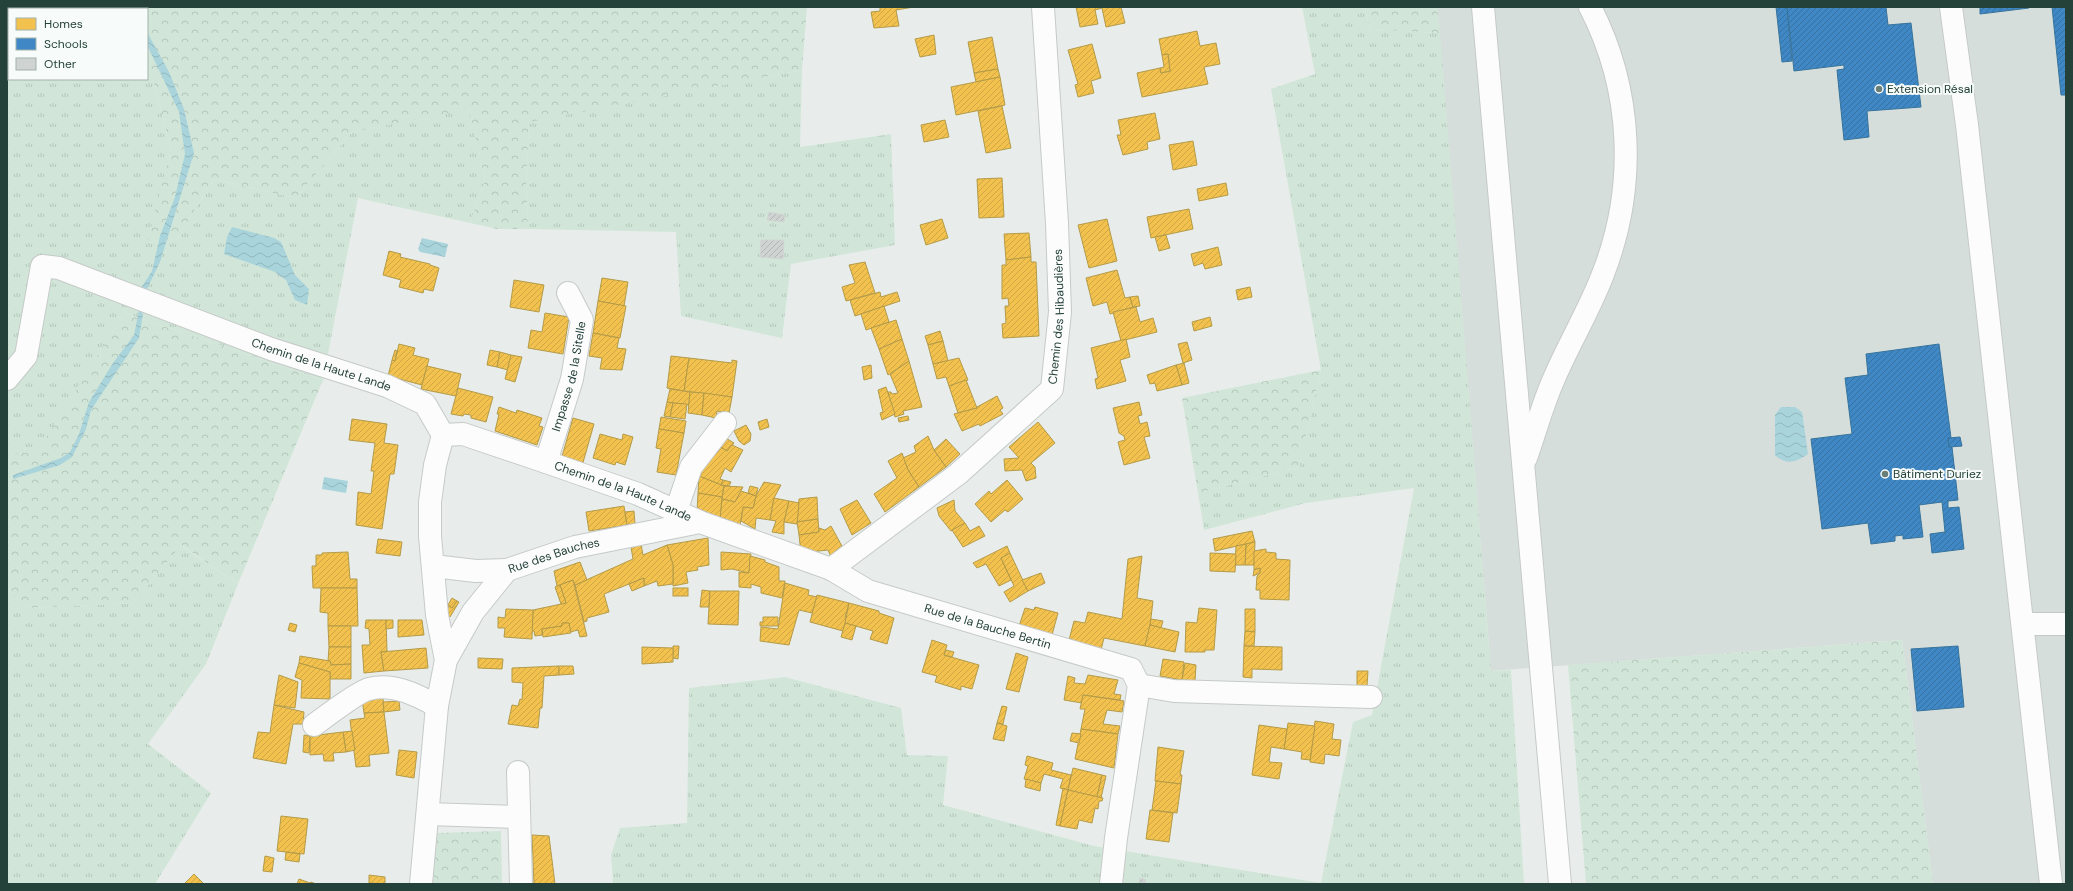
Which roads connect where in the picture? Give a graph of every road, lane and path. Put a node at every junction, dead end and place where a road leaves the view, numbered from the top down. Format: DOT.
graph roads {
  1 [pos="1043,7"];
  2 [pos="1483,7"];
  3 [pos="1590,7"];
  4 [pos="1951,7"];
  5 [pos="568,293"];
  6 [pos="7,379"];
  7 [pos="725,423"];
  8 [pos="443,435"];
  9 [pos="546,462"];
  10 [pos="1523,465"];
  11 [pos="676,511"];
  12 [pos="700,522"];
  13 [pos="433,566"];
  14 [pos="831,569"];
  15 [pos="507,570"];
  16 [pos="2023,624"];
  17 [pos="2066,624"];
  18 [pos="446,660"];
  19 [pos="1139,685"];
  20 [pos="1371,697"];
  21 [pos="436,706"];
  22 [pos="314,725"];
  23 [pos="518,772"];
  24 [pos="428,814"];
  25 [pos="519,816"];
  26 [pos="421,884"];
  27 [pos="521,884"];
  28 [pos="1111,884"];
  29 [pos="1560,884"];
  30 [pos="2051,884"];
  1 -- 14 [label="street, Chemin des Hibaudières"];
  2 -- 10 [label="street"];
  3 -- 10 [label="street"];
  4 -- 16 [label="street"];
  5 -- 9 [label="street, Impasse de la Sitelle"];
  6 -- 8 [label="street, Chemin de la Haute Lande"];
  7 -- 11 [label="street"];
  8 -- 9 [label="street, Chemin de la Haute Lande"];
  8 -- 13 [label="street"];
  9 -- 11 [label="street, Chemin de la Haute Lande"];
  10 -- 29 [label="street"];
  11 -- 12 [label="street, Chemin de la Haute Lande"];
  12 -- 14 [label="street"];
  12 -- 15 [label="street, Rue des Bauches"];
  13 -- 15 [label="street"];
  13 -- 18 [label="street"];
  14 -- 19 [label="street, Rue de la Bauche Bertin"];
  15 -- 18 [label="street, Rue des Bauches"];
  16 -- 17 [label="street"];
  16 -- 30 [label="street"];
  18 -- 21 [label="street, Rue des Bauches"];
  19 -- 20 [label="street"];
  19 -- 28 [label="street"];
  21 -- 22 [label="street"];
  21 -- 24 [label="street, Rue des Bauches"];
  23 -- 25 [label="street"];
  24 -- 25 [label="street"];
  24 -- 26 [label="street, Rue des Bauches"];
  25 -- 27 [label="street"];
}
